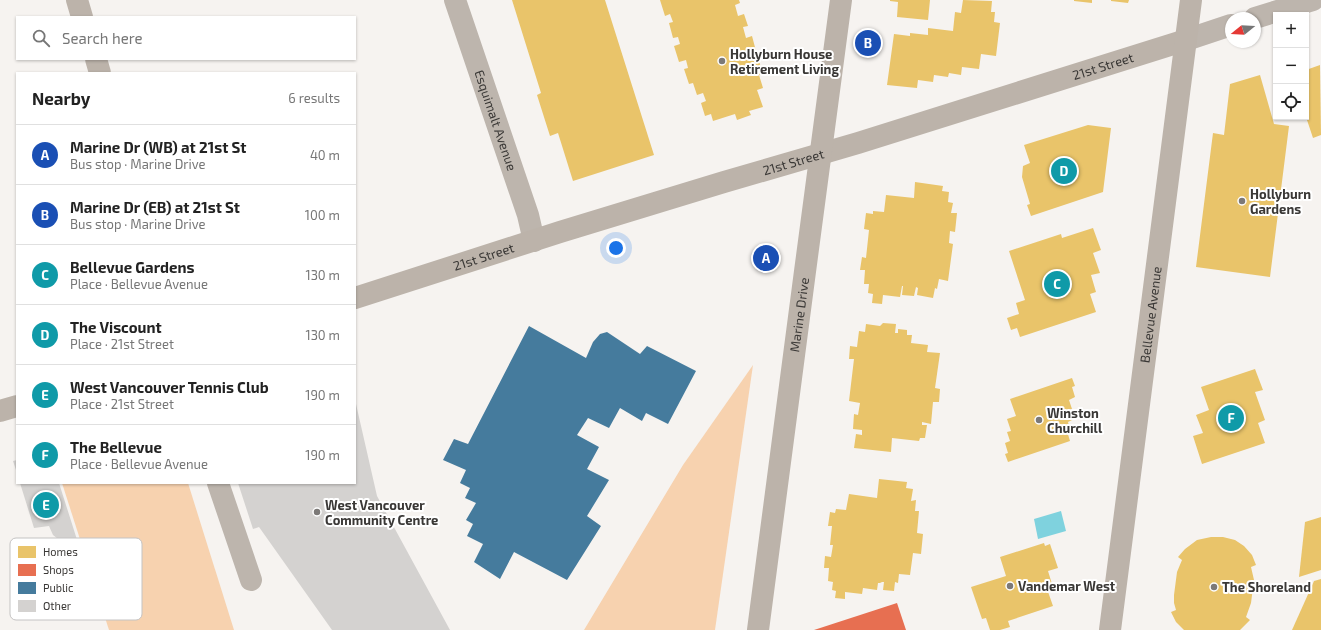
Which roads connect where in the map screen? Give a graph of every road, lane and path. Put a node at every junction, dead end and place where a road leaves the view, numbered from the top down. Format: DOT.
graph roads {
  1 [pos="77,0"];
  2 [pos="455,0"];
  3 [pos="841,0"];
  4 [pos="1191,0"];
  5 [pos="1314,0"];
  6 [pos="82,16"];
  7 [pos="1261,16"];
  8 [pos="1225,27"];
  9 [pos="1186,40"];
  10 [pos="96,60"];
  11 [pos="100,72"];
  12 [pos="822,154"];
  13 [pos="534,240"];
  14 [pos="356,298"];
  15 [pos="16,406"];
  16 [pos="0,411"];
  17 [pos="218,484"];
  18 [pos="251,580"];
  19 [pos="758,630"];
  20 [pos="1110,630"];
  1 -- 6 [label="main road"];
  2 -- 13 [label="street, Esquimalt Avenue"];
  3 -- 12 [label="main road, Marine Drive"];
  4 -- 9 [label="main road, Bellevue Avenue"];
  5 -- 7 [label="street"];
  8 -- 9 [label="street, 21st Street"];
  9 -- 12 [label="main road, 21st Street"];
  9 -- 20 [label="main road, Bellevue Avenue"];
  10 -- 11 [label="main road"];
  12 -- 13 [label="main road, 21st Street"];
  12 -- 19 [label="main road, Marine Drive"];
  13 -- 14 [label="main road, 21st Street"];
  15 -- 16 [label="main road"];
  17 -- 18 [label="street"];
}
